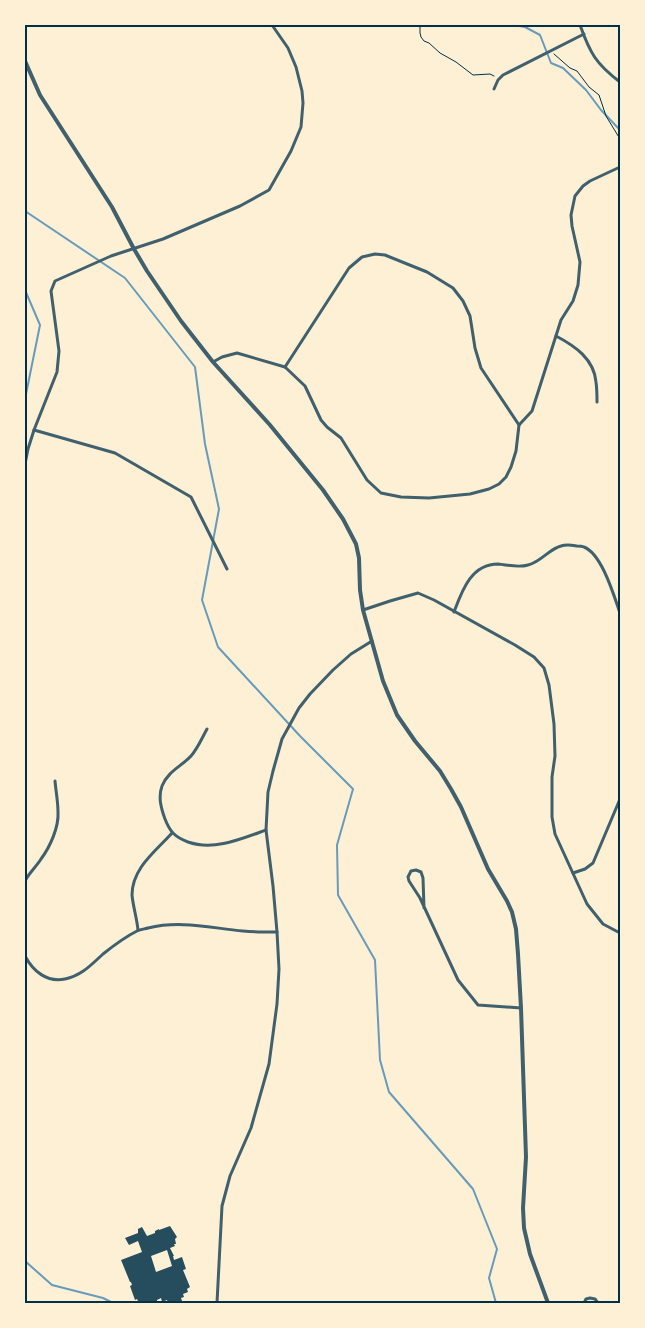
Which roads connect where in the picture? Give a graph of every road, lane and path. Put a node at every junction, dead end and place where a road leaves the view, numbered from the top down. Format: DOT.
graph roads {
  1 [pos="272,25"];
  2 [pos="420,25"];
  3 [pos="580,25"];
  4 [pos="584,34"];
  5 [pos="548,55"];
  6 [pos="25,61"];
  7 [pos="500,78"];
  8 [pos="620,82"];
  9 [pos="494,89"];
  10 [pos="620,139"];
  11 [pos="620,167"];
  12 [pos="134,249"];
  13 [pos="556,336"];
  14 [pos="213,362"];
  15 [pos="284,368"];
  16 [pos="597,402"];
  17 [pos="519,425"];
  18 [pos="34,430"];
  19 [pos="25,464"];
  20 [pos="227,569"];
  21 [pos="363,610"];
  22 [pos="454,612"];
  23 [pos="620,613"];
  24 [pos="372,642"];
  25 [pos="207,730"];
  26 [pos="55,781"];
  27 [pos="620,800"];
  28 [pos="266,830"];
  29 [pos="172,833"];
  30 [pos="573,872"];
  31 [pos="25,881"];
  32 [pos="424,908"];
  33 [pos="138,930"];
  34 [pos="277,932"];
  35 [pos="620,933"];
  36 [pos="25,956"];
  37 [pos="521,1008"];
  38 [pos="217,1303"];
  39 [pos="548,1303"];
  40 [pos="584,1303"];
  41 [pos="598,1303"];
  1 -- 12 [label="street"];
  2 -- 7 [label="path"];
  3 -- 4 [label="street"];
  4 -- 7 [label="street"];
  4 -- 8 [label="street"];
  5 -- 10 [label="path"];
  6 -- 12 [label="street"];
  7 -- 9 [label="street"];
  11 -- 13 [label="street"];
  12 -- 14 [label="street"];
  12 -- 18 [label="street"];
  13 -- 16 [label="street"];
  13 -- 17 [label="street"];
  14 -- 15 [label="street"];
  14 -- 21 [label="street"];
  15 -- 17 [label="street"];
  15 -- 17 [label="street"];
  18 -- 19 [label="street"];
  18 -- 20 [label="street"];
  21 -- 22 [label="street"];
  21 -- 24 [label="street"];
  22 -- 23 [label="street"];
  22 -- 30 [label="street"];
  24 -- 28 [label="street"];
  24 -- 37 [label="street"];
  25 -- 29 [label="street"];
  26 -- 31 [label="street"];
  27 -- 30 [label="street"];
  28 -- 29 [label="street"];
  28 -- 34 [label="street"];
  29 -- 33 [label="street"];
  30 -- 35 [label="street"];
  32 -- 32 [label="street"];
  32 -- 37 [label="street"];
  33 -- 34 [label="street"];
  33 -- 36 [label="street"];
  34 -- 38 [label="street"];
  37 -- 39 [label="street"];
  40 -- 41 [label="street"];
}
